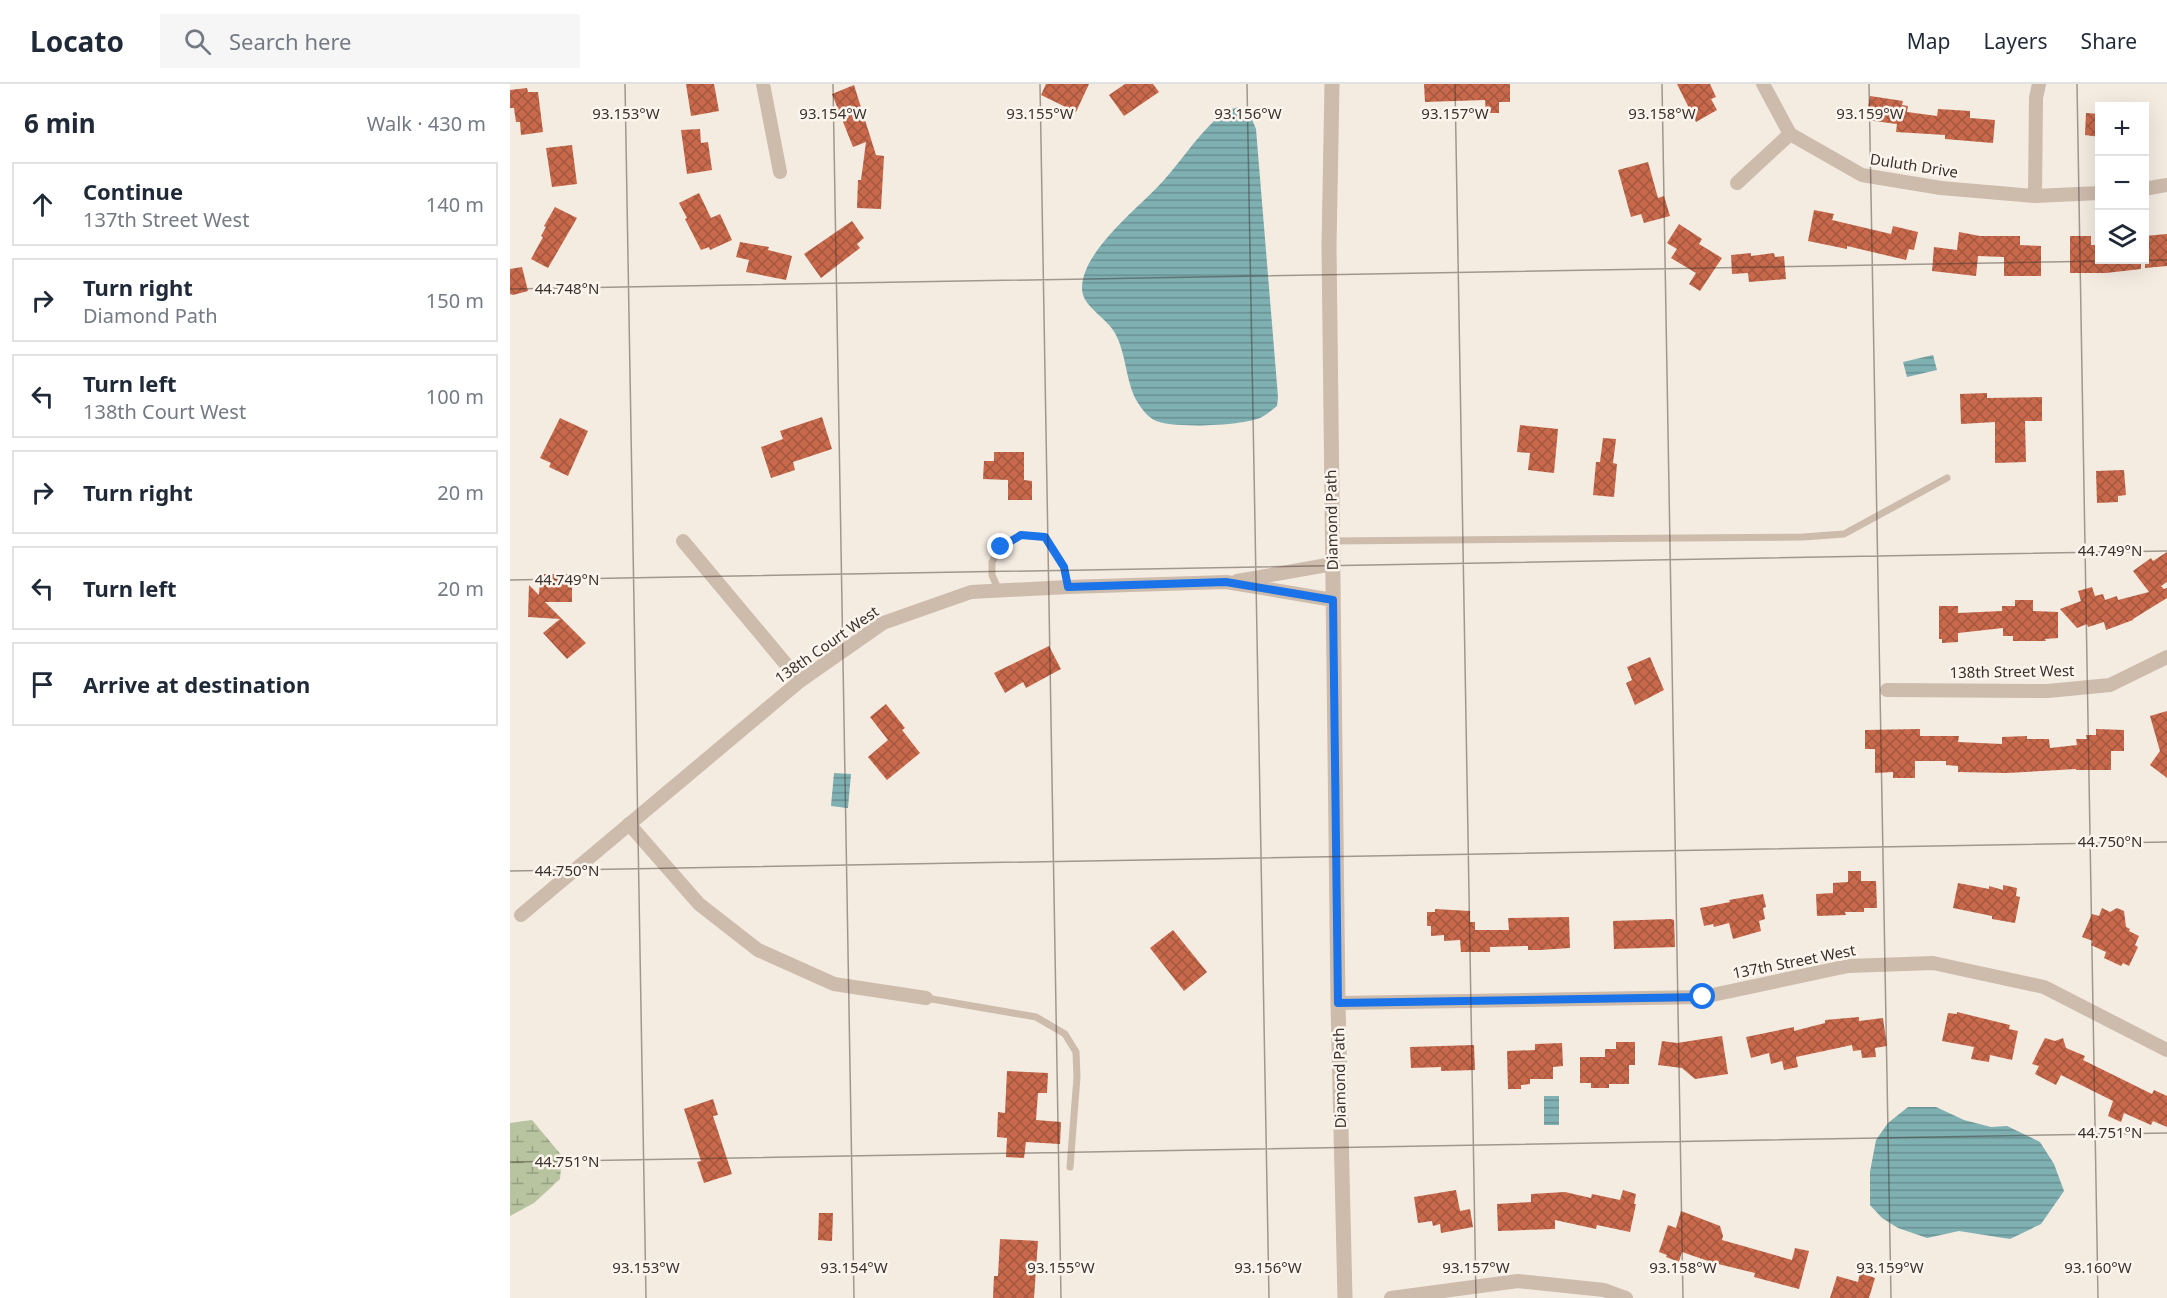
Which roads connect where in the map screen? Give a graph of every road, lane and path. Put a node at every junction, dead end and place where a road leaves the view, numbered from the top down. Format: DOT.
graph roads {
  1 [pos="763,84"];
  2 [pos="1322,84"];
  3 [pos="1332,84"];
  4 [pos="1763,84"];
  5 [pos="2039,84"];
  6 [pos="1790,134"];
  7 [pos="780,172"];
  8 [pos="1737,183"];
  9 [pos="2167,185"];
  10 [pos="2149,188"];
  11 [pos="2095,193"];
  12 [pos="2035,196"];
  13 [pos="1329,246"];
  14 [pos="1947,478"];
  15 [pos="683,541"];
  16 [pos="1332,541"];
  17 [pos="1333,564"];
  18 [pos="1226,582"];
  19 [pos="1068,587"];
  20 [pos="999,591"];
  21 [pos="1333,600"];
  22 [pos="2167,657"];
  23 [pos="800,681"];
  24 [pos="1887,690"];
  25 [pos="629,824"];
  26 [pos="521,915"];
  27 [pos="926,998"];
  28 [pos="1338,1003"];
  29 [pos="2167,1050"];
  30 [pos="1070,1167"];
  31 [pos="1345,1298"];
  32 [pos="1391,1298"];
  33 [pos="1626,1298"];
  1 -- 7 [label="street"];
  2 -- 13 [label="street, Diamond Path"];
  3 -- 13 [label="street, Diamond Path"];
  4 -- 6 [label="street"];
  5 -- 12 [label="street"];
  6 -- 8 [label="street"];
  6 -- 12 [label="street, Duluth Drive"];
  9 -- 10 [label="street"];
  11 -- 12 [label="street, Duluth Drive"];
  13 -- 16 [label="street, Diamond Path"];
  14 -- 16 [label="lane"];
  15 -- 23 [label="street"];
  16 -- 17 [label="street, Diamond Path"];
  17 -- 18 [label="street, 138th Court West"];
  17 -- 21 [label="street, Diamond Path"];
  18 -- 19 [label="street, 138th Court West"];
  18 -- 21 [label="street, 138th Court West"];
  19 -- 20 [label="street, 138th Court West"];
  19 -- 20 [label="lane"];
  20 -- 23 [label="street, 138th Court West"];
  21 -- 28 [label="street, Diamond Path"];
  22 -- 24 [label="street, 138th Street West"];
  23 -- 25 [label="street, 138th Court West"];
  25 -- 26 [label="street, 138th Court West"];
  25 -- 27 [label="street"];
  27 -- 30 [label="lane"];
  28 -- 29 [label="street, 137th Street West"];
  28 -- 31 [label="street, Diamond Path"];
  32 -- 33 [label="street"];
}
